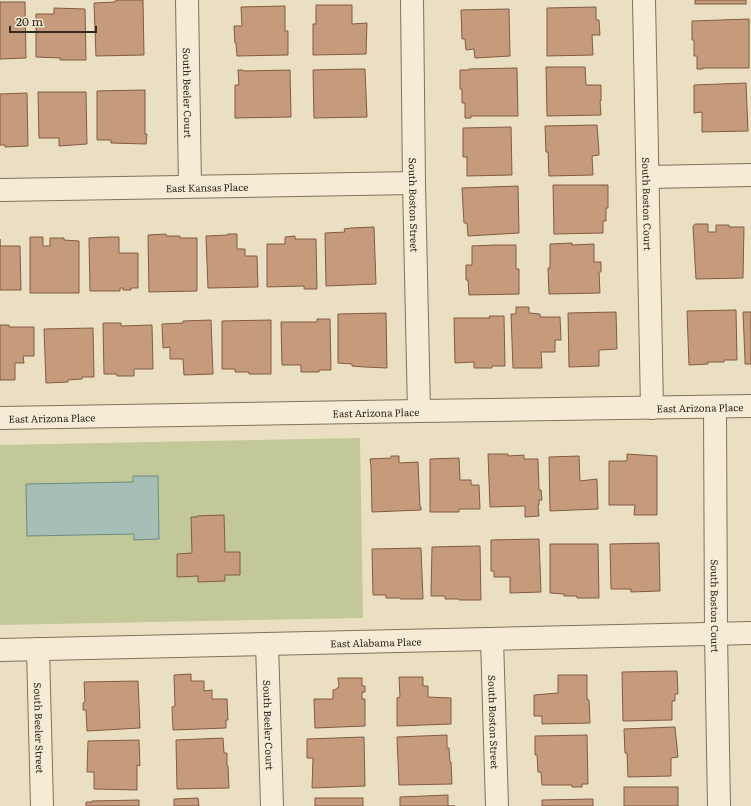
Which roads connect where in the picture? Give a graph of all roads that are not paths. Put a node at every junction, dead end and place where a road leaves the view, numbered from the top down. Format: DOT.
graph roads {
  1 [pos="187,0"];
  2 [pos="412,0"];
  3 [pos="644,0"];
  4 [pos="751,175"];
  5 [pos="648,177"];
  6 [pos="414,183"];
  7 [pos="190,186"];
  8 [pos="0,190"];
  9 [pos="751,406"];
  10 [pos="715,407"];
  11 [pos="652,408"];
  12 [pos="419,411"];
  13 [pos="0,418"];
  14 [pos="751,633"];
  15 [pos="716,634"];
  16 [pos="492,639"];
  17 [pos="267,644"];
  18 [pos="38,649"];
  19 [pos="0,650"];
  20 [pos="42,806"];
  21 [pos="272,806"];
  22 [pos="497,806"];
  23 [pos="719,806"];
  1 -- 7 [label="street, South Beeler Court"];
  2 -- 6 [label="street, South Boston Street"];
  3 -- 5 [label="street, South Boston Court"];
  4 -- 5 [label="street"];
  5 -- 11 [label="street, South Boston Court"];
  6 -- 7 [label="street, East Kansas Place"];
  6 -- 12 [label="street, South Boston Street"];
  7 -- 8 [label="street, East Kansas Place"];
  9 -- 10 [label="street, East Arizona Place"];
  10 -- 11 [label="street, East Arizona Place"];
  10 -- 15 [label="street, South Boston Court"];
  11 -- 12 [label="street, East Arizona Place"];
  12 -- 13 [label="street, East Arizona Place"];
  14 -- 15 [label="street, East Alabama Place"];
  15 -- 16 [label="street, East Alabama Place"];
  15 -- 23 [label="street, South Boston Court"];
  16 -- 17 [label="street, East Alabama Place"];
  16 -- 22 [label="street, South Boston Street"];
  17 -- 18 [label="street, East Alabama Place"];
  17 -- 21 [label="street, South Beeler Court"];
  18 -- 19 [label="street, East Alabama Place"];
  18 -- 20 [label="street, South Beeler Street"];
}
